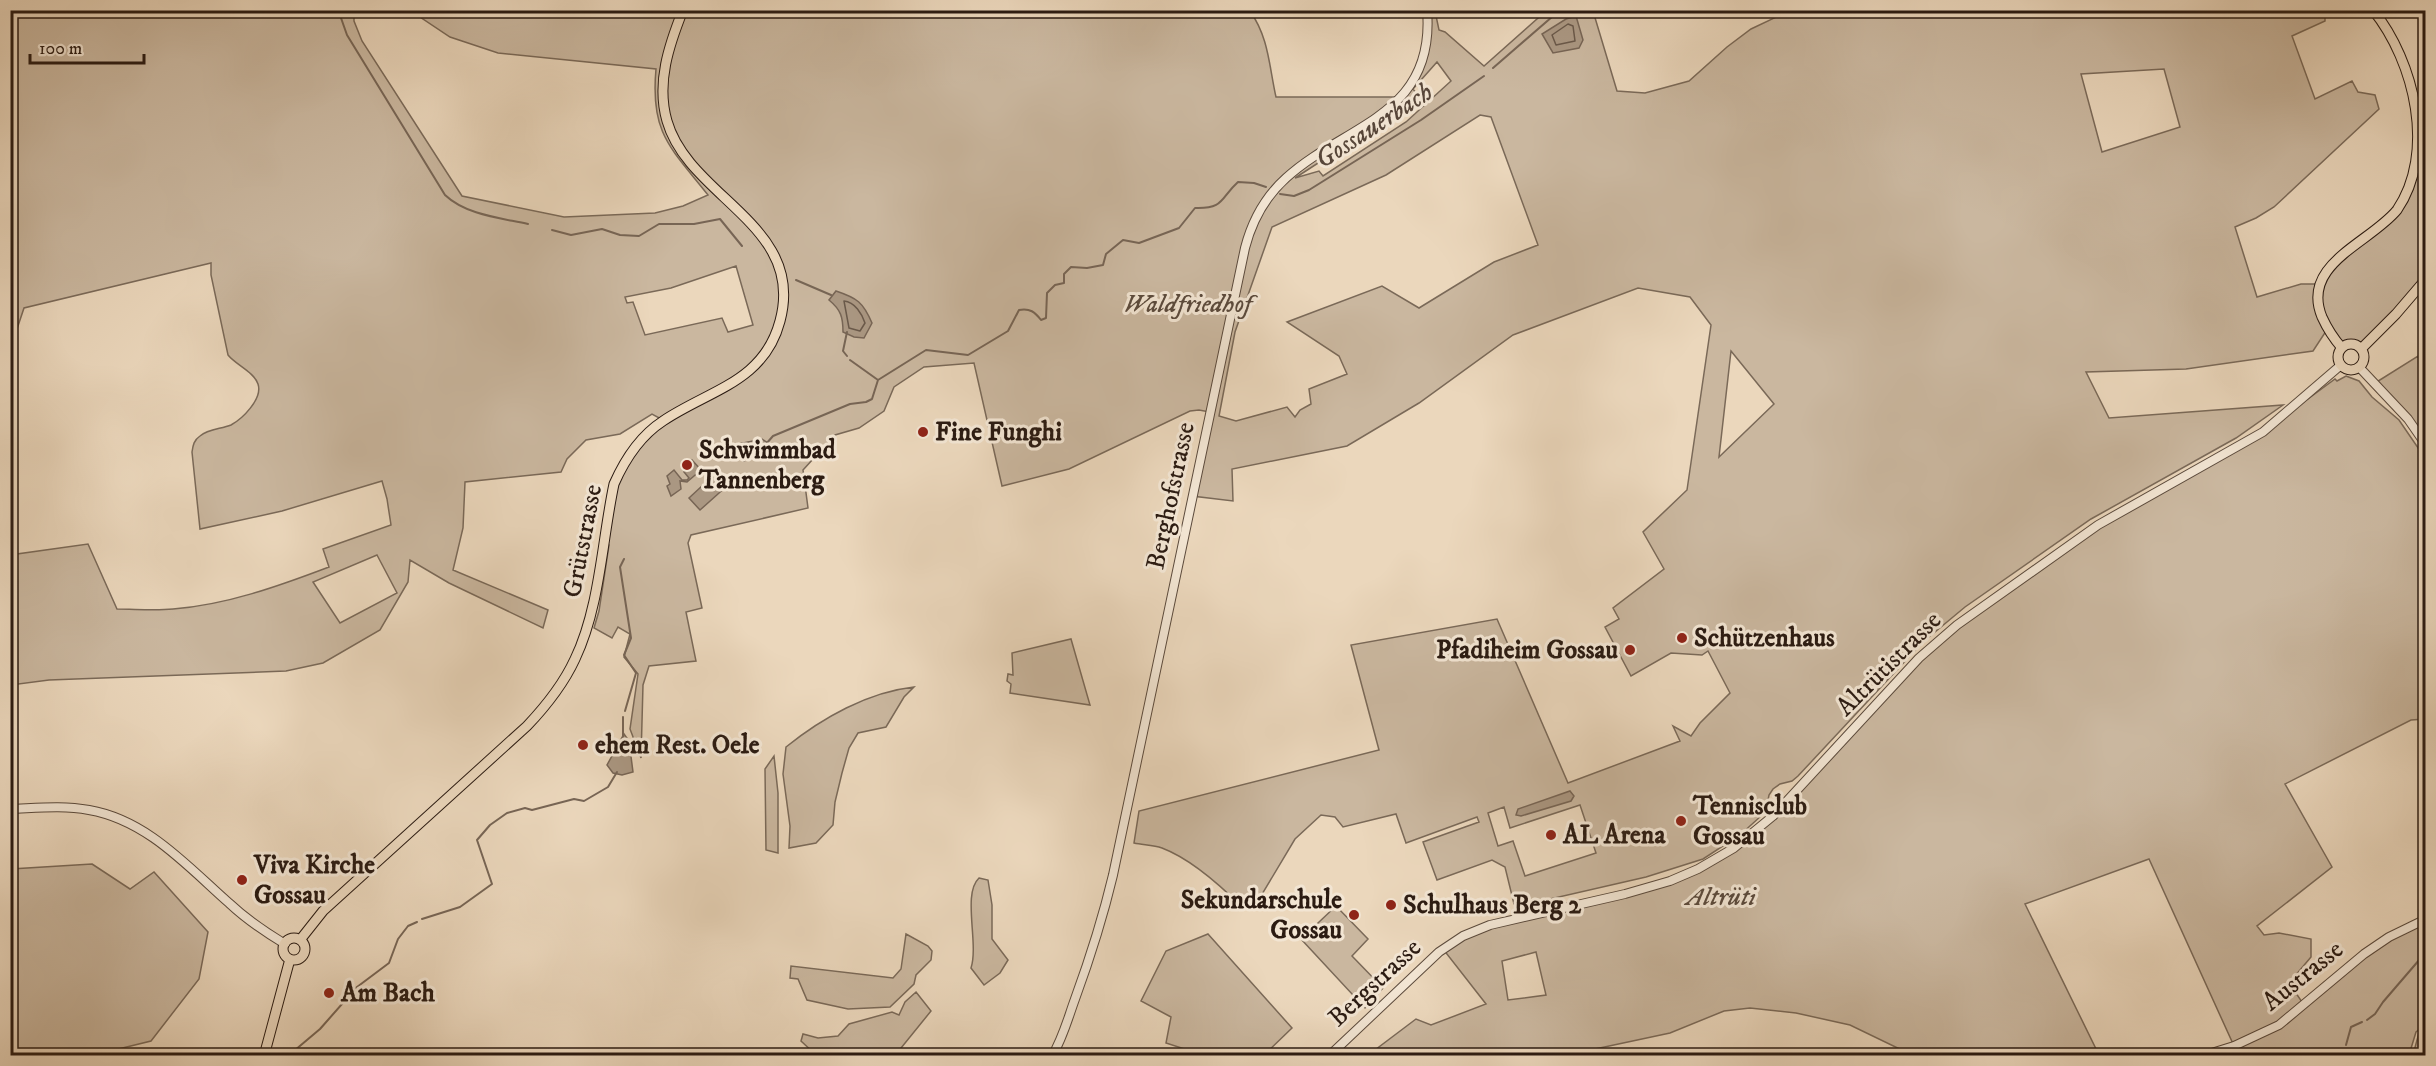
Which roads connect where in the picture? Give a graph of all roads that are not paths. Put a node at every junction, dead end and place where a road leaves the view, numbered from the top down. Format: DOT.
graph roads {
  1 [pos="683,10"];
  2 [pos="1427,10"];
  3 [pos="2373,10"];
  4 [pos="2426,279"];
  5 [pos="2342,348"];
  6 [pos="2361,349"];
  7 [pos="2341,365"];
  8 [pos="2359,367"];
  9 [pos="2426,446"];
  10 [pos="10,809"];
  11 [pos="2426,919"];
  12 [pos="300,940"];
  13 [pos="1451,943"];
  14 [pos="285,944"];
  15 [pos="290,959"];
  16 [pos="264,1056"];
  17 [pos="1052,1056"];
  18 [pos="1329,1056"];
  19 [pos="2202,1056"];
  1 -- 12 [label="main road, Grütstrasse"];
  2 -- 17 [label="street, Berghofstrasse"];
  3 -- 5 [label="main road"];
  4 -- 6 [label="main road"];
  5 -- 6 [label="main road"];
  5 -- 7 [label="main road"];
  6 -- 8 [label="main road"];
  7 -- 8 [label="main road"];
  7 -- 13 [label="street, Altrütistrasse"];
  8 -- 9 [label="street"];
  10 -- 14 [label="street"];
  11 -- 19 [label="street, Austrasse"];
  12 -- 14 [label="main road"];
  12 -- 15 [label="main road"];
  13 -- 18 [label="street, Bergstrasse"];
  14 -- 15 [label="main road"];
  15 -- 16 [label="main road"];
}
